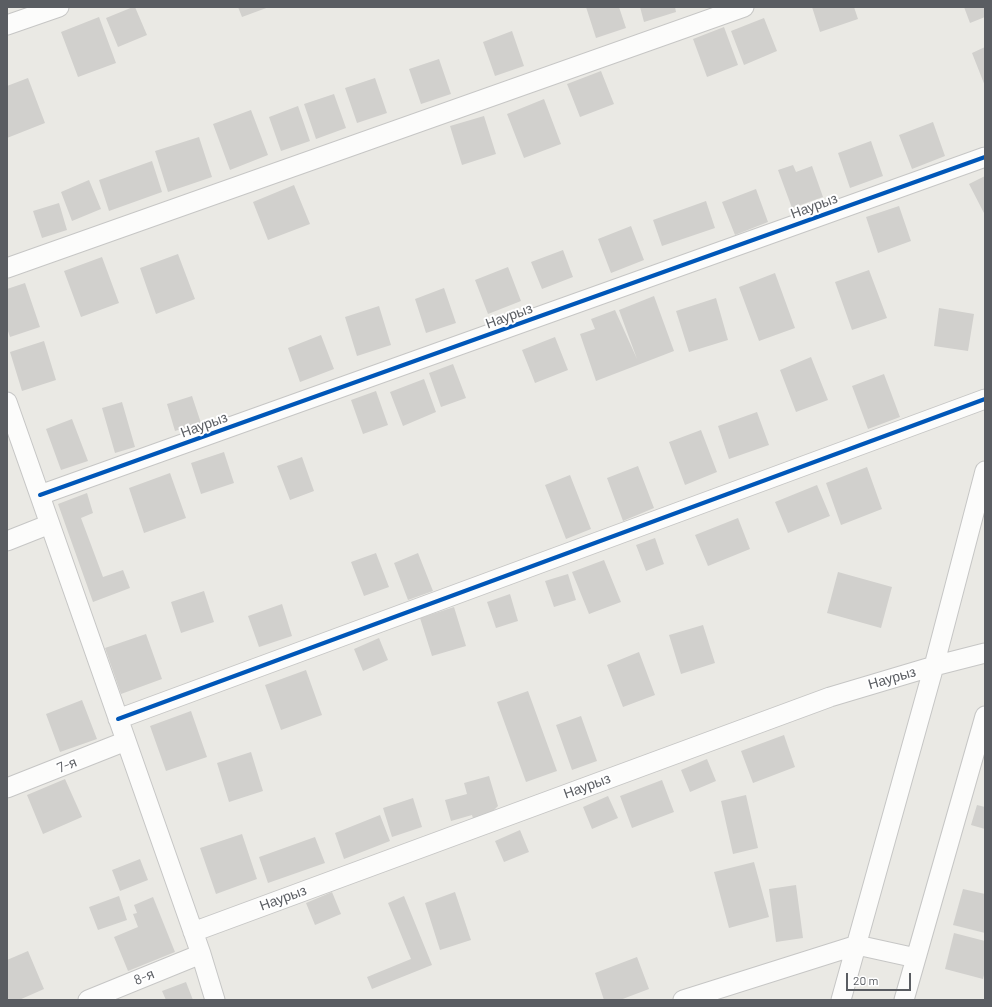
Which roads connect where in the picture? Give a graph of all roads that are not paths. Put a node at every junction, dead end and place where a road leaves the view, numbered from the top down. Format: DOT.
graph roads {
  1 [pos="59,7"];
  2 [pos="744,7"];
  3 [pos="7,25"];
  4 [pos="985,157"];
  5 [pos="7,268"];
  6 [pos="985,399"];
  7 [pos="7,402"];
  8 [pos="985,471"];
  9 [pos="40,495"];
  10 [pos="50,524"];
  11 [pos="7,541"];
  12 [pos="985,653"];
  13 [pos="934,666"];
  14 [pos="985,716"];
  15 [pos="118,719"];
  16 [pos="126,741"];
  17 [pos="7,788"];
  18 [pos="193,932"];
  19 [pos="857,945"];
  20 [pos="201,954"];
  21 [pos="916,958"];
  22 [pos="88,1000"];
  23 [pos="215,1000"];
  24 [pos="683,1000"];
  25 [pos="841,1000"];
  26 [pos="904,1000"];
  1 -- 3 [label="street"];
  2 -- 5 [label="street"];
  4 -- 9 [label="street, Наурыз"];
  6 -- 15 [label="street"];
  7 -- 9 [label="street"];
  8 -- 13 [label="street"];
  9 -- 10 [label="street"];
  10 -- 11 [label="street"];
  10 -- 15 [label="street"];
  12 -- 13 [label="street, Наурыз"];
  13 -- 18 [label="street, Наурыз"];
  13 -- 19 [label="street"];
  14 -- 21 [label="street"];
  15 -- 16 [label="street"];
  16 -- 17 [label="street, 7-я"];
  16 -- 18 [label="street"];
  18 -- 20 [label="street"];
  19 -- 21 [label="street"];
  19 -- 24 [label="street"];
  19 -- 25 [label="street"];
  20 -- 22 [label="street, 8-я"];
  20 -- 23 [label="street"];
  21 -- 26 [label="street"];
}
